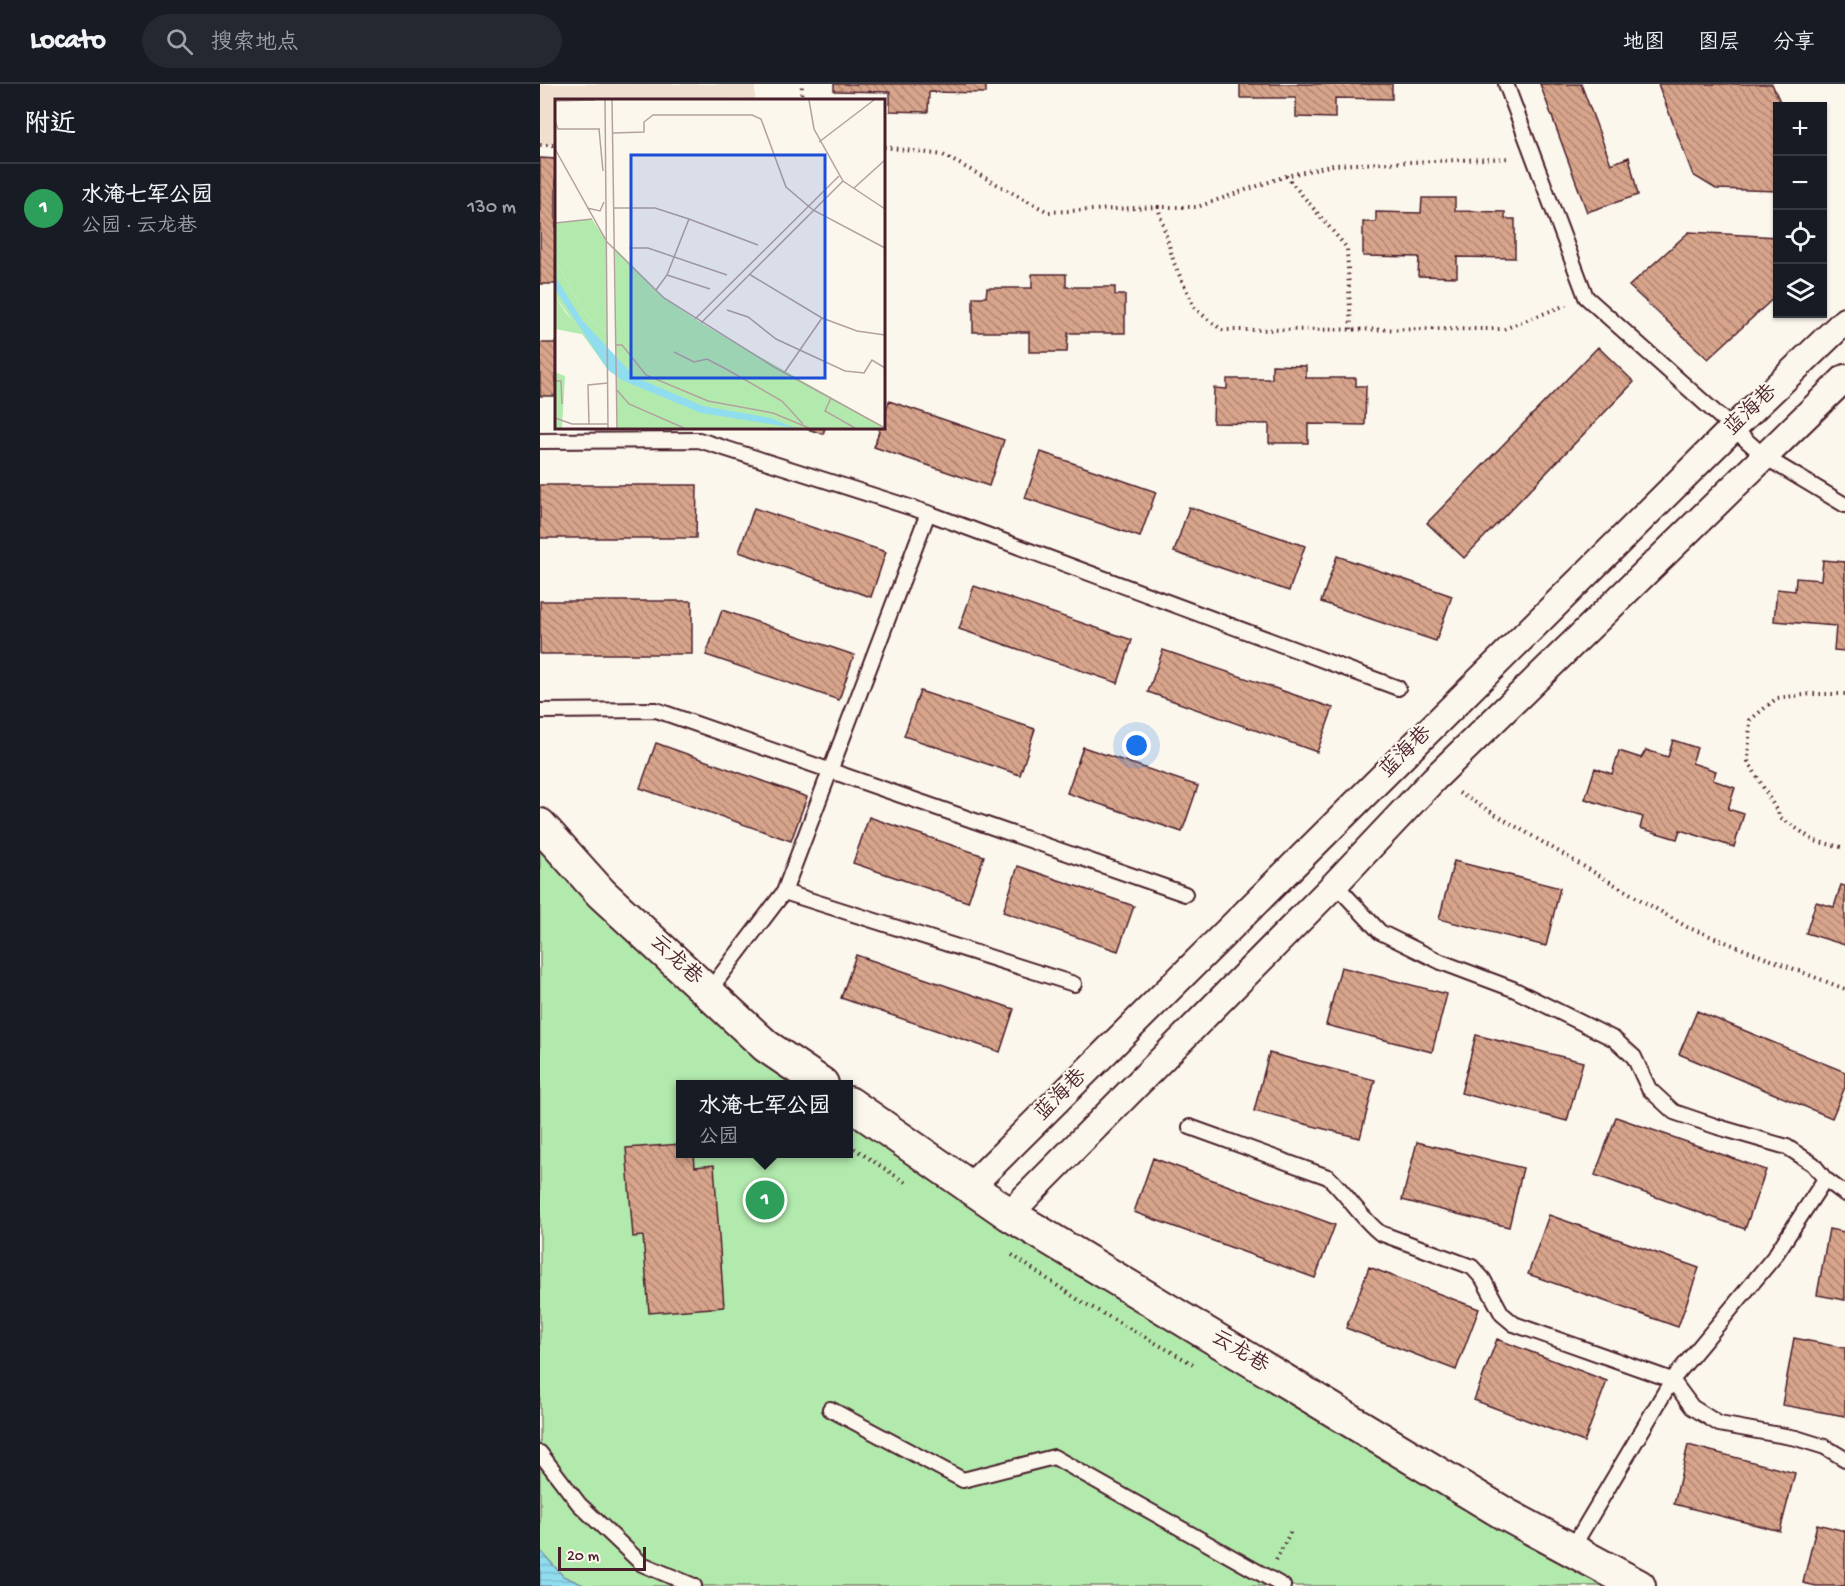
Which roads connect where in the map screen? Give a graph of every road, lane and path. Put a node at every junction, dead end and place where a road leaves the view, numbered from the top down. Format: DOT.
graph roads {
  1 [pos="802,84"];
  2 [pos="1506,84"];
  3 [pos="801,99"];
  4 [pos="885,147"];
  5 [pos="1533,157"];
  6 [pos="1286,176"];
  7 [pos="1158,207"];
  8 [pos="1586,297"];
  9 [pos="1845,321"];
  10 [pos="1351,330"];
  11 [pos="1845,378"];
  12 [pos="1733,428"];
  13 [pos="540,441"];
  14 [pos="1765,457"];
  15 [pos="1845,505"];
  16 [pos="928,513"];
  17 [pos="1398,688"];
  18 [pos="1845,694"];
  19 [pos="540,711"];
  20 [pos="830,771"];
  21 [pos="1434,779"];
  22 [pos="541,826"];
  23 [pos="1845,848"];
  24 [pos="1335,884"];
  25 [pos="784,892"];
  26 [pos="1185,894"];
  27 [pos="1074,984"];
  28 [pos="1845,989"];
  29 [pos="708,992"];
  30 [pos="816,1080"];
  31 [pos="853,1106"];
  32 [pos="1190,1127"];
  33 [pos="1825,1179"];
  34 [pos="970,1187"];
  35 [pos="1845,1194"];
  36 [pos="1009,1214"];
  37 [pos="1672,1380"];
  38 [pos="830,1408"];
  39 [pos="540,1453"];
  40 [pos="1845,1459"];
  41 [pos="1291,1531"];
  42 [pos="1571,1550"];
  43 [pos="1267,1577"];
  44 [pos="694,1586"];
  45 [pos="1283,1586"];
  46 [pos="1639,1586"];
  1 -- 3 [label="path"];
  2 -- 5 [label="lane"];
  4 -- 7 [label="path"];
  5 -- 6 [label="path"];
  5 -- 8 [label="lane"];
  6 -- 7 [label="path"];
  6 -- 10 [label="path"];
  7 -- 10 [label="path"];
  8 -- 10 [label="path"];
  8 -- 12 [label="lane"];
  9 -- 12 [label="street, 蓝海巷"];
  11 -- 14 [label="street, 蓝海巷"];
  12 -- 14 [label="lane"];
  12 -- 34 [label="street, 蓝海巷"];
  13 -- 16 [label="lane"];
  14 -- 15 [label="lane"];
  14 -- 21 [label="street, 蓝海巷"];
  16 -- 17 [label="lane"];
  16 -- 20 [label="lane"];
  18 -- 23 [label="path"];
  19 -- 20 [label="lane"];
  20 -- 25 [label="lane"];
  20 -- 26 [label="lane"];
  21 -- 24 [label="street, 蓝海巷"];
  21 -- 28 [label="path"];
  22 -- 29 [label="street, 云龙巷"];
  24 -- 33 [label="lane"];
  24 -- 36 [label="street, 蓝海巷"];
  25 -- 27 [label="lane"];
  25 -- 29 [label="lane"];
  29 -- 30 [label="street, 云龙巷"];
  31 -- 34 [label="street, 云龙巷"];
  32 -- 37 [label="lane"];
  33 -- 35 [label="lane"];
  33 -- 37 [label="lane"];
  34 -- 36 [label="street, 云龙巷"];
  36 -- 42 [label="street, 云龙巷"];
  37 -- 40 [label="lane"];
  37 -- 42 [label="lane"];
  38 -- 43 [label="lane"];
  39 -- 44 [label="lane"];
  41 -- 43 [label="path"];
  42 -- 46 [label="street, 云龙巷"];
  43 -- 45 [label="lane"];
}
